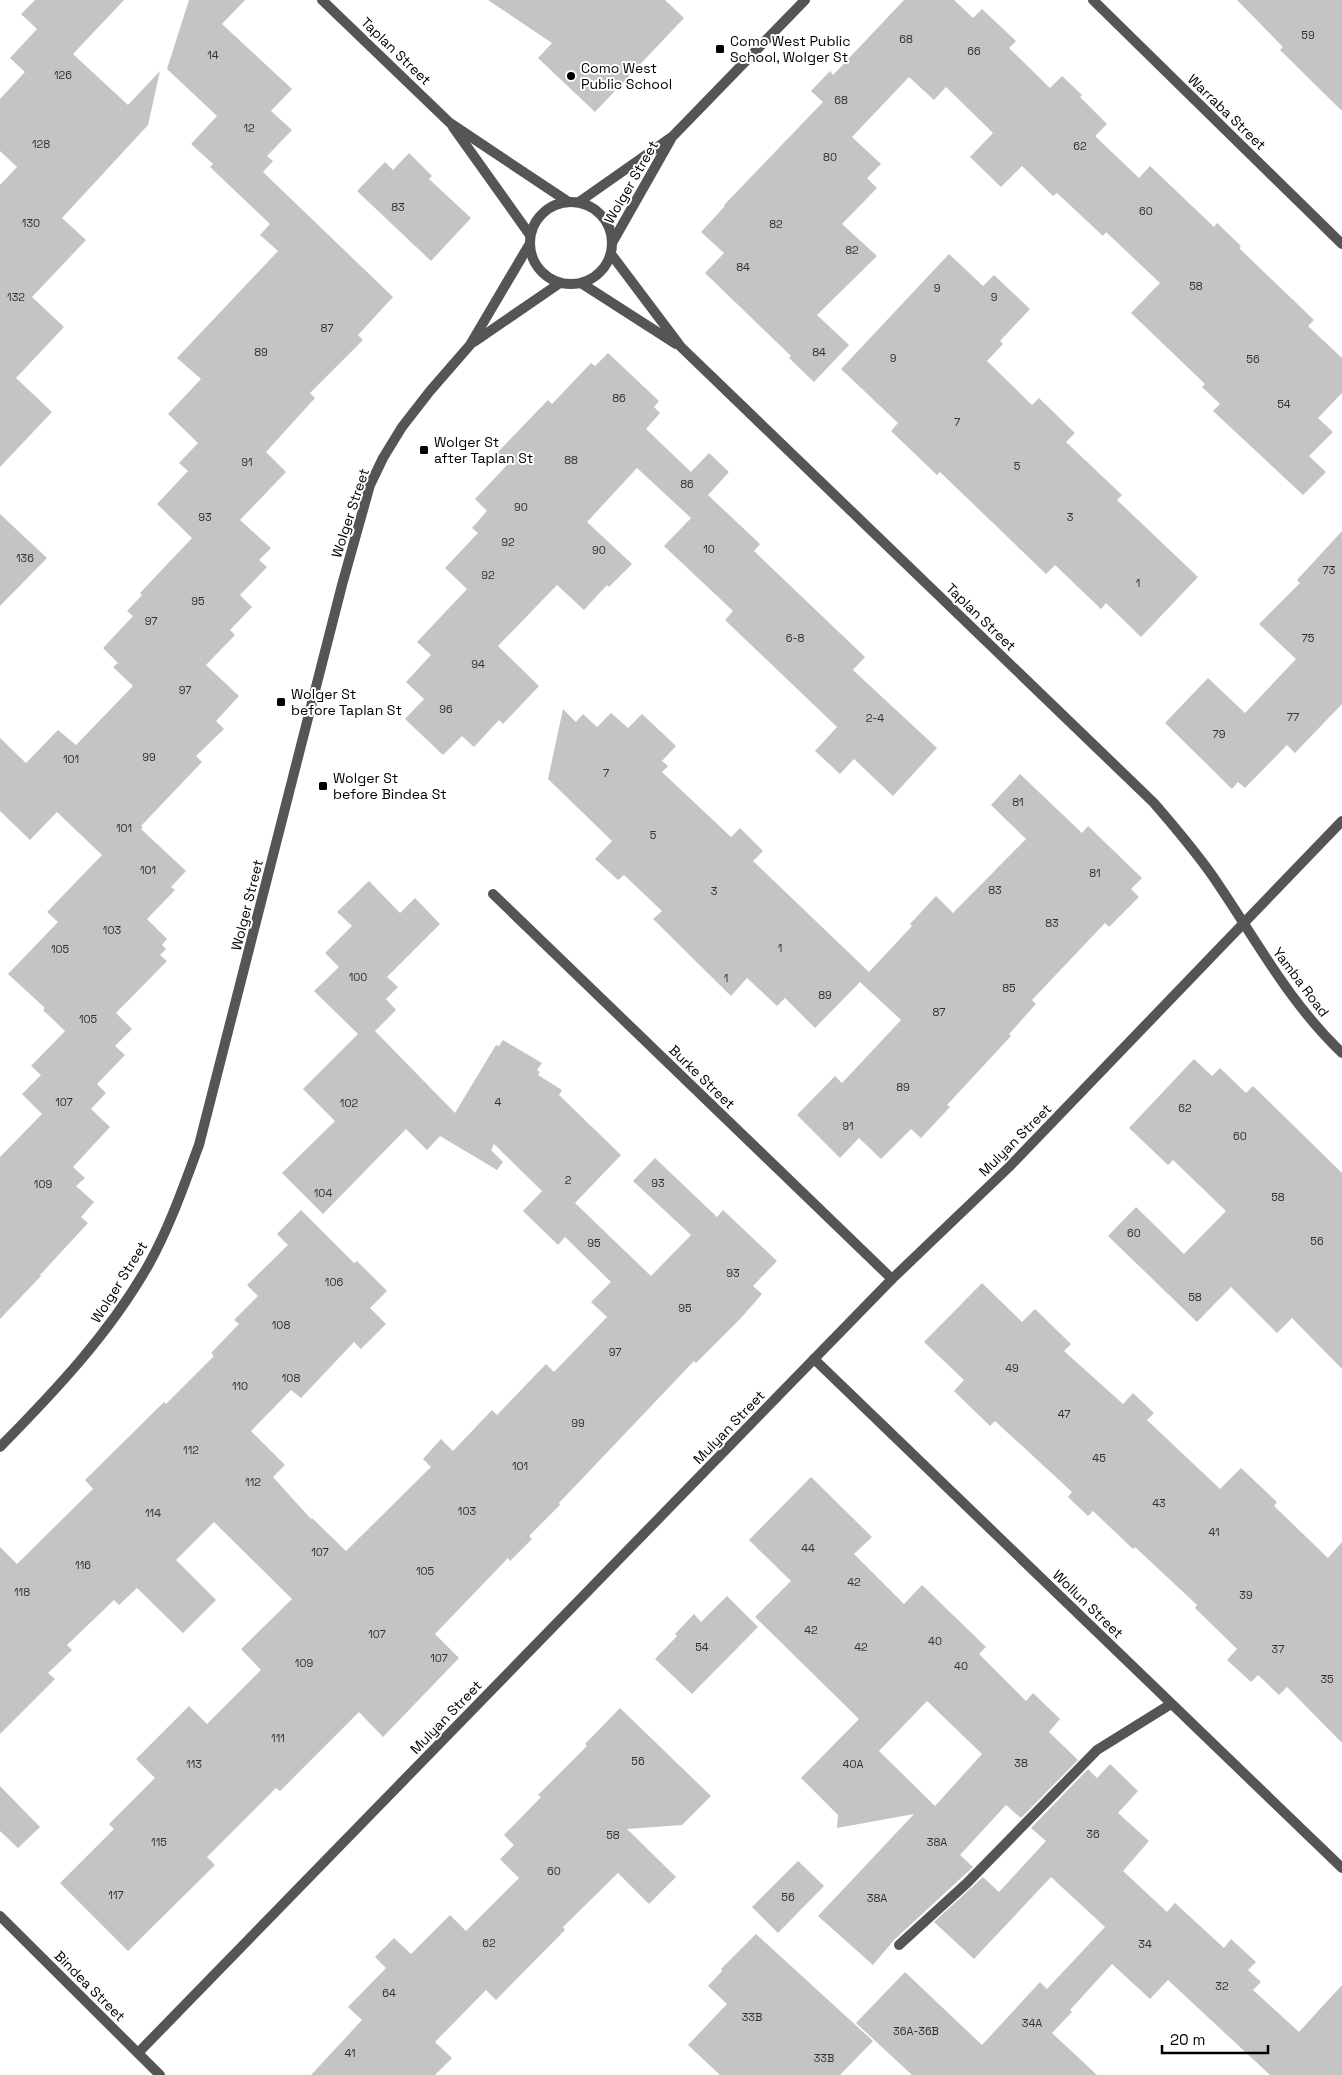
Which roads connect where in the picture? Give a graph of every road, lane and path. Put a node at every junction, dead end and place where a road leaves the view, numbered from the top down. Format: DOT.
graph roads {
  1 [pos="322,0"];
  2 [pos="805,0"];
  3 [pos="1093,0"];
  4 [pos="450,123"];
  5 [pos="673,136"];
  6 [pos="567,201"];
  7 [pos="579,202"];
  8 [pos="529,240"];
  9 [pos="612,243"];
  10 [pos="1342,244"];
  11 [pos="611,254"];
  12 [pos="560,283"];
  13 [pos="581,283"];
  14 [pos="470,345"];
  15 [pos="681,347"];
  16 [pos="1342,822"];
  17 [pos="493,894"];
  18 [pos="1244,923"];
  19 [pos="1342,1053"];
  20 [pos="892,1279"];
  21 [pos="814,1360"];
  22 [pos="0,1447"];
  23 [pos="1171,1704"];
  24 [pos="1342,1868"];
  25 [pos="0,1916"];
  26 [pos="899,1945"];
  27 [pos="138,2053"];
  28 [pos="160,2075"];
  1 -- 4 [label="street, Taplan Street"];
  2 -- 5 [label="street, Wolger Street"];
  3 -- 10 [label="street, Warraba Street"];
  4 -- 6 [label="street, Taplan Street"];
  4 -- 8 [label="street, Taplan Street"];
  5 -- 7 [label="street, Wolger Street"];
  5 -- 9 [label="street, Wolger Street"];
  6 -- 7 [label="street"];
  6 -- 8 [label="street"];
  7 -- 9 [label="street"];
  8 -- 12 [label="street"];
  8 -- 14 [label="street, Wolger Street"];
  9 -- 11 [label="street"];
  11 -- 13 [label="street"];
  11 -- 15 [label="street, Taplan Street"];
  12 -- 13 [label="street"];
  12 -- 14 [label="street, Wolger Street"];
  13 -- 15 [label="street, Taplan Street"];
  14 -- 22 [label="street, Wolger Street"];
  15 -- 18 [label="street, Taplan Street"];
  16 -- 18 [label="street, Mulyan Street"];
  17 -- 20 [label="street, Burke Street"];
  18 -- 19 [label="street, Yamba Road"];
  18 -- 20 [label="street, Mulyan Street"];
  20 -- 21 [label="street, Mulyan Street"];
  21 -- 23 [label="street, Wollun Street"];
  21 -- 27 [label="street, Mulyan Street"];
  23 -- 24 [label="street, Wollun Street"];
  23 -- 26 [label="street"];
  25 -- 27 [label="street, Bindea Street"];
  27 -- 28 [label="street, Bindea Street"];
}
